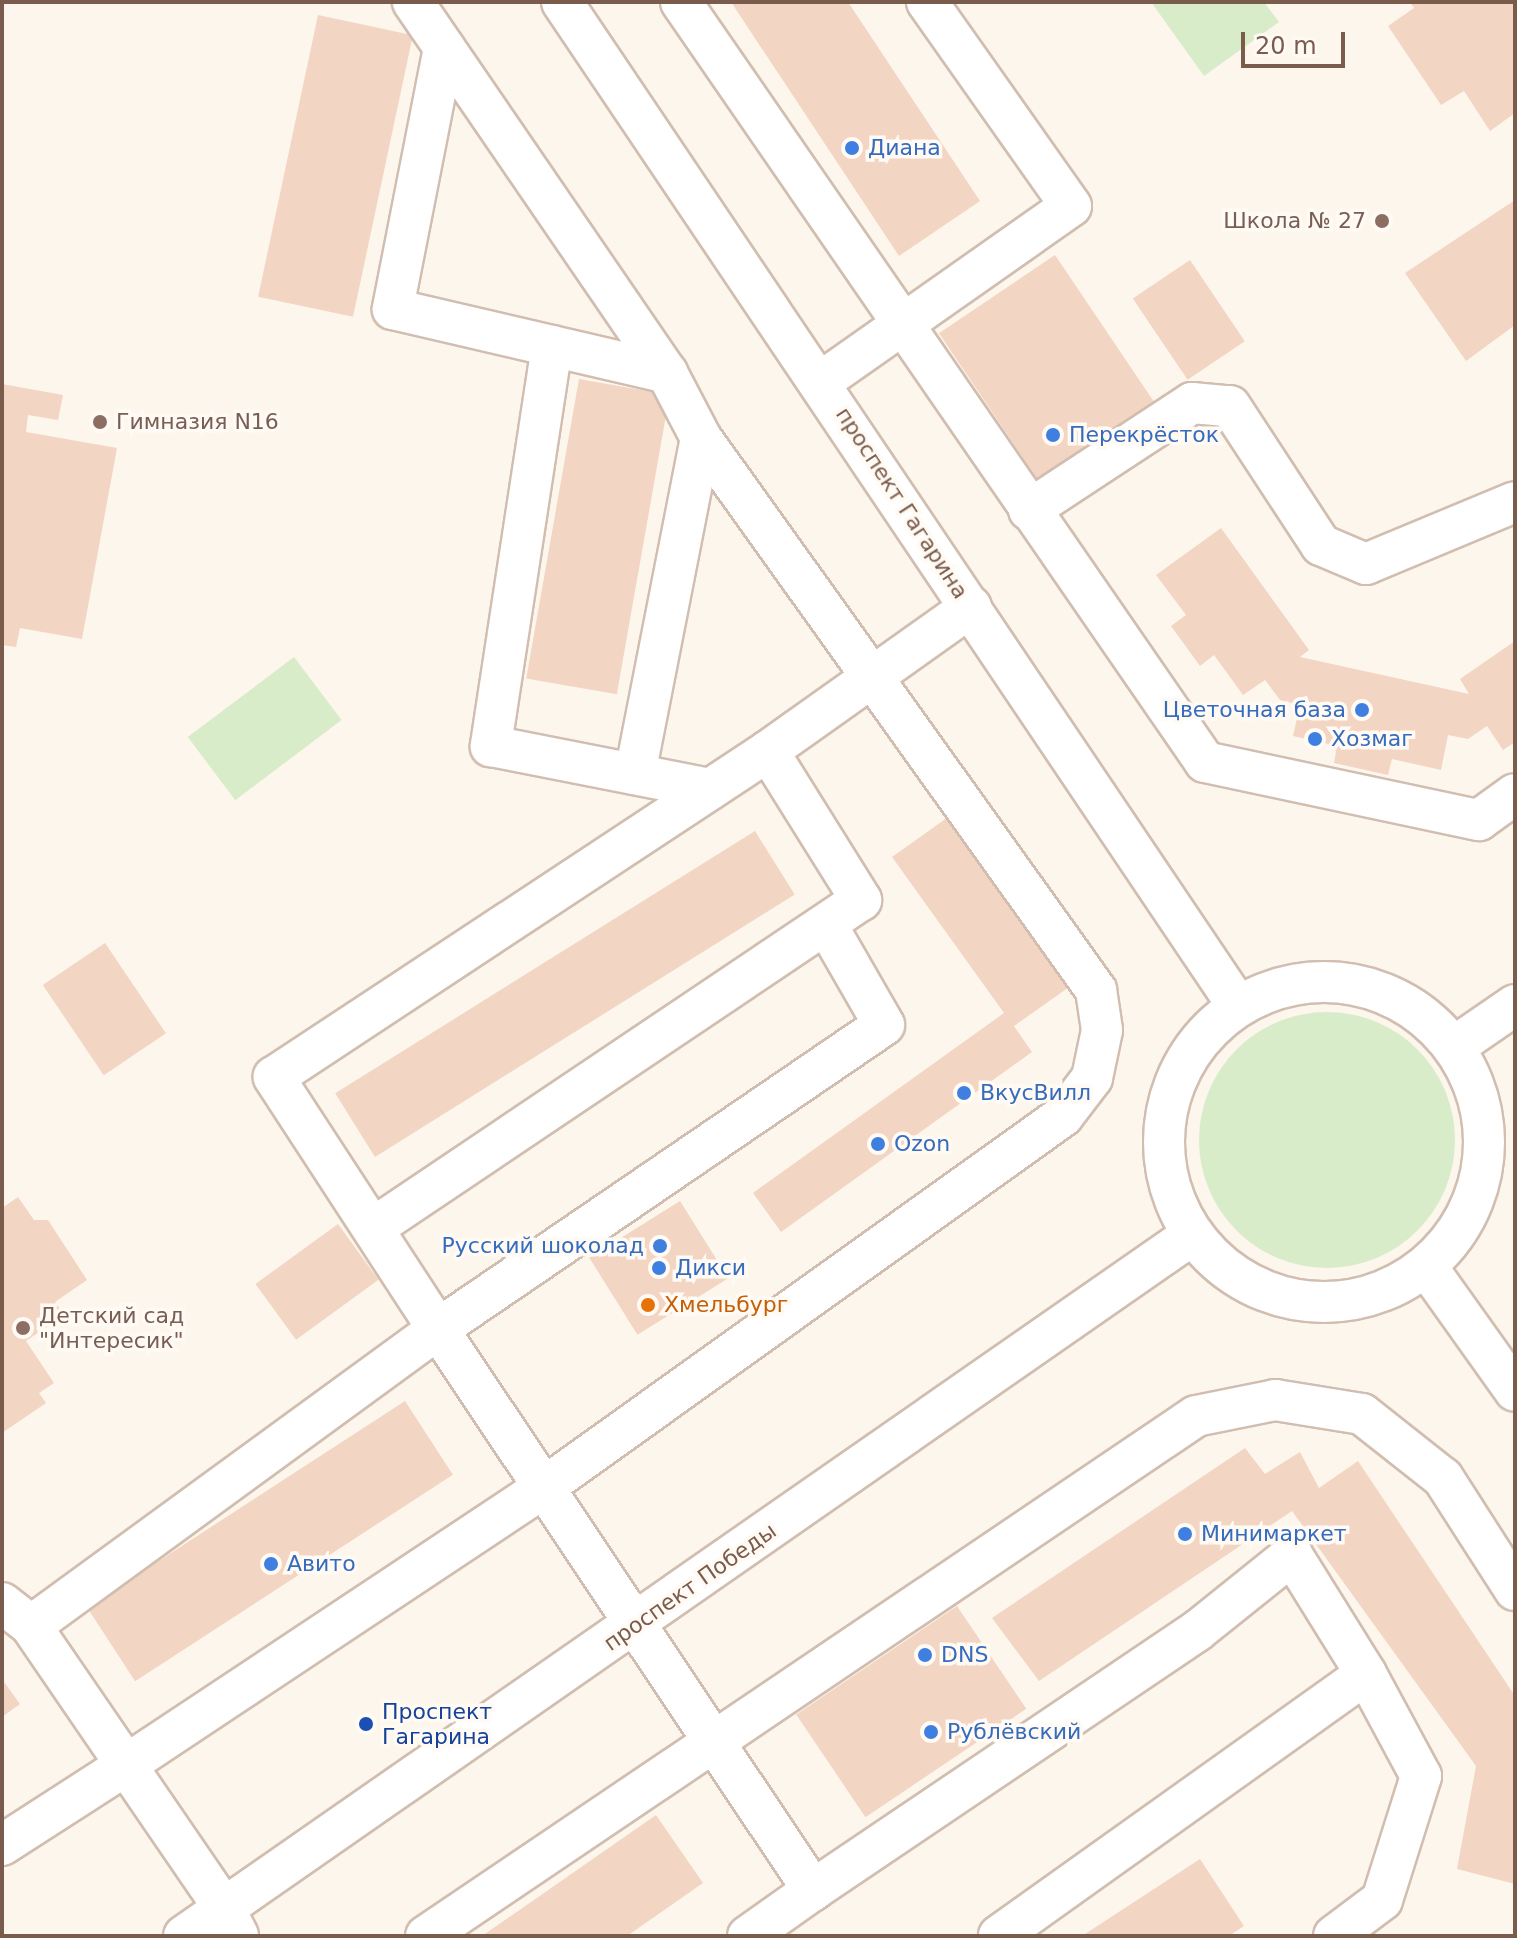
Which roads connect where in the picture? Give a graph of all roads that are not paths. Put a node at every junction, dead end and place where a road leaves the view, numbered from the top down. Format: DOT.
graph roads {
  1 [pos="413,2"];
  2 [pos="562,2"];
  3 [pos="681,2"];
  4 [pos="927,2"];
  5 [pos="444,48"];
  6 [pos="901,325"];
  7 [pos="552,346"];
  8 [pos="667,373"];
  9 [pos="822,381"];
  10 [pos="701,438"];
  11 [pos="1515,502"];
  12 [pos="1029,510"];
  13 [pos="971,607"];
  14 [pos="872,676"];
  15 [pos="768,751"];
  16 [pos="635,774"];
  17 [pos="710,789"];
  18 [pos="1515,794"];
  19 [pos="826,924"];
  20 [pos="1515,1005"];
  21 [pos="1238,1006"];
  22 [pos="1454,1047"];
  23 [pos="373,1228"];
  24 [pos="1192,1235"];
  25 [pos="1426,1266"];
  26 [pos="438,1329"];
  27 [pos="1515,1391"];
  28 [pos="543,1488"];
  29 [pos="1515,1590"];
  30 [pos="17,1614"];
  31 [pos="638,1625"];
  32 [pos="1366,1674"];
  33 [pos="711,1740"];
  34 [pos="126,1765"];
  35 [pos="2,1845"];
  36 [pos="813,1890"];
  37 [pos="231,1922"];
  38 [pos="184,1936"];
  39 [pos="426,1936"];
  40 [pos="748,1936"];
  41 [pos="999,1936"];
  42 [pos="1334,1936"];
  1 -- 5 [label="street"];
  2 -- 9 [label="street, проспект Гагарина"];
  3 -- 6 [label="street"];
  4 -- 6 [label="street"];
  5 -- 7 [label="street"];
  5 -- 8 [label="street"];
  6 -- 9 [label="street"];
  6 -- 12 [label="street"];
  7 -- 8 [label="street"];
  7 -- 16 [label="street"];
  8 -- 10 [label="street"];
  9 -- 13 [label="street, проспект Гагарина"];
  10 -- 14 [label="street"];
  10 -- 16 [label="street"];
  11 -- 12 [label="street"];
  12 -- 18 [label="street"];
  13 -- 14 [label="street"];
  13 -- 21 [label="street, проспект Гагарина"];
  14 -- 15 [label="street"];
  14 -- 28 [label="street"];
  15 -- 17 [label="street"];
  15 -- 19 [label="street"];
  16 -- 17 [label="street"];
  17 -- 23 [label="street"];
  19 -- 23 [label="street"];
  19 -- 26 [label="street"];
  20 -- 22 [label="street"];
  21 -- 22 [label="street"];
  21 -- 24 [label="street"];
  22 -- 25 [label="street"];
  23 -- 26 [label="street"];
  24 -- 25 [label="street"];
  24 -- 31 [label="street, проспект Победы"];
  25 -- 27 [label="street"];
  26 -- 28 [label="street"];
  26 -- 30 [label="street"];
  28 -- 31 [label="street"];
  28 -- 34 [label="street"];
  29 -- 33 [label="street"];
  30 -- 34 [label="street"];
  31 -- 33 [label="street"];
  31 -- 37 [label="street, проспект Победы"];
  32 -- 36 [label="street"];
  32 -- 41 [label="street"];
  32 -- 42 [label="street"];
  33 -- 36 [label="street"];
  33 -- 39 [label="street"];
  34 -- 35 [label="street"];
  34 -- 37 [label="street"];
  36 -- 40 [label="street"];
  37 -- 38 [label="street, проспект Победы"];
}
